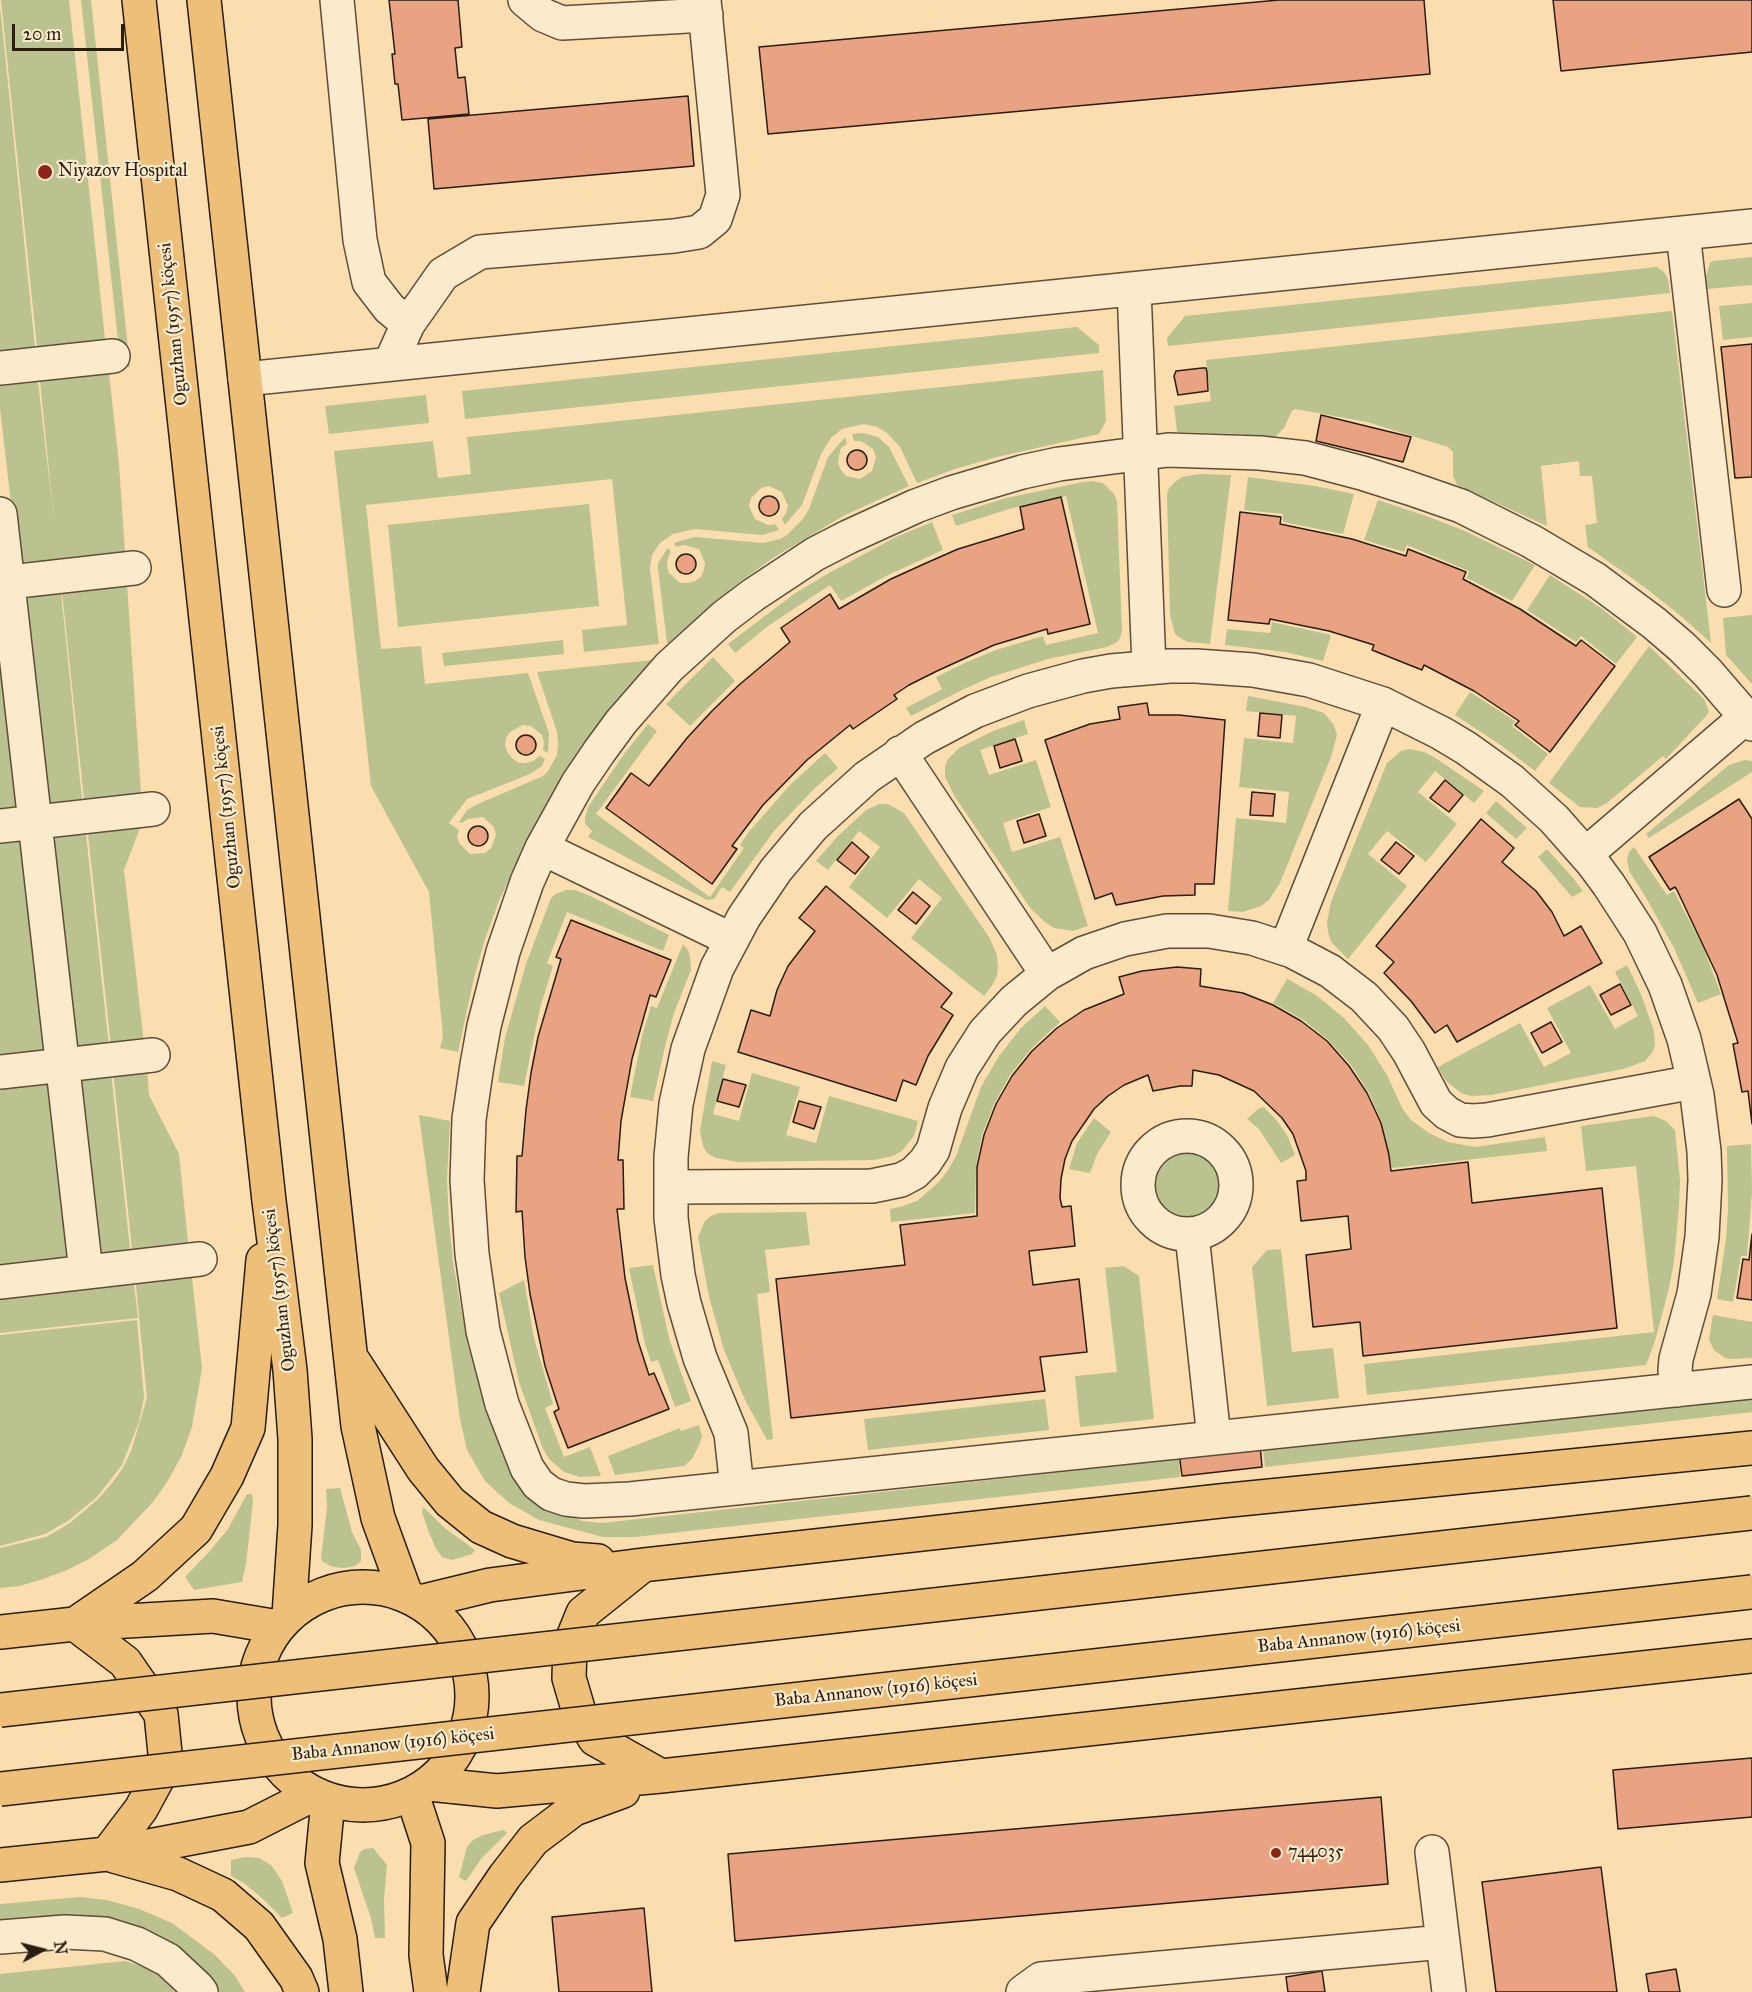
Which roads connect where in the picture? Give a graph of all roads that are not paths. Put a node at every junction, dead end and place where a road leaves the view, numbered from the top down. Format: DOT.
graph roads {
  1 [pos="139,0"];
  2 [pos="204,0"];
  3 [pos="337,0"];
  4 [pos="525,0"];
  5 [pos="705,7"];
  6 [pos="1752,226"];
  7 [pos="1683,234"];
  8 [pos="1134,289"];
  9 [pos="408,324"];
  10 [pos="113,356"];
  11 [pos="390,364"];
  12 [pos="0,368"];
  13 [pos="245,379"];
  14 [pos="1140,454"];
  15 [pos="0,514"];
  16 [pos="134,568"];
  17 [pos="4,582"];
  18 [pos="1724,590"];
  19 [pos="1149,667"];
  20 [pos="1383,704"];
  21 [pos="1749,720"];
  22 [pos="900,753"];
  23 [pos="153,809"];
  24 [pos="35,822"];
  25 [pos="0,826"];
  26 [pos="542,848"];
  27 [pos="1586,854"];
  28 [pos="732,940"];
  29 [pos="1286,948"];
  30 [pos="1047,974"];
  31 [pos="153,1054"];
  32 [pos="63,1065"];
  33 [pos="0,1072"];
  34 [pos="1694,1082"];
  35 [pos="671,1187"];
  36 [pos="269,1201"];
  37 [pos="1192,1235"];
  38 [pos="200,1259"];
  39 [pos="86,1272"];
  40 [pos="0,1282"];
  41 [pos="350,1355"];
  42 [pos="1752,1382"];
  43 [pos="1677,1390"];
  44 [pos="1214,1438"];
  45 [pos="1752,1448"];
  46 [pos="737,1488"];
  47 [pos="1752,1513"];
  48 [pos="643,1565"];
  49 [pos="1752,1593"];
  50 [pos="413,1599"];
  51 [pos="283,1621"];
  52 [pos="75,1624"];
  53 [pos="0,1632"];
  54 [pos="1752,1656"];
  55 [pos="0,1710"];
  56 [pos="661,1776"];
  57 [pos="0,1789"];
  58 [pos="420,1789"];
  59 [pos="321,1798"];
  60 [pos="1432,1852"];
  61 [pos="107,1854"];
  62 [pos="0,1865"];
  63 [pos="0,1937"];
  64 [pos="1443,1942"];
  65 [pos="201,1992"];
  66 [pos="302,1992"];
  67 [pos="346,1992"];
  68 [pos="431,1992"];
  69 [pos="463,1992"];
  70 [pos="1023,1992"];
  71 [pos="1449,1992"];
  1 -- 36 [label="main road, Oguzhan (1957) köçesi"];
  2 -- 13 [label="main road"];
  3 -- 9 [label="street"];
  4 -- 5 [label="street"];
  5 -- 9 [label="street"];
  6 -- 7 [label="street"];
  7 -- 8 [label="street"];
  7 -- 18 [label="street"];
  8 -- 11 [label="street"];
  8 -- 14 [label="street"];
  9 -- 11 [label="street"];
  10 -- 12 [label="street"];
  11 -- 13 [label="street"];
  13 -- 41 [label="main road"];
  14 -- 19 [label="street"];
  14 -- 21 [label="street"];
  14 -- 26 [label="street"];
  15 -- 17 [label="street"];
  16 -- 17 [label="street"];
  17 -- 24 [label="street"];
  19 -- 20 [label="street"];
  19 -- 22 [label="street"];
  20 -- 27 [label="street"];
  20 -- 29 [label="street"];
  21 -- 27 [label="street"];
  22 -- 28 [label="street"];
  22 -- 30 [label="street"];
  23 -- 24 [label="street"];
  24 -- 25 [label="street"];
  24 -- 32 [label="street"];
  26 -- 28 [label="street"];
  26 -- 46 [label="street"];
  27 -- 34 [label="street"];
  28 -- 35 [label="street"];
  29 -- 30 [label="street"];
  29 -- 34 [label="street"];
  30 -- 35 [label="street"];
  31 -- 32 [label="street"];
  32 -- 33 [label="street"];
  32 -- 39 [label="street"];
  34 -- 43 [label="street"];
  35 -- 46 [label="street"];
  36 -- 51 [label="main road, Oguzhan (1957) köçesi"];
  36 -- 52 [label="main road"];
  37 -- 44 [label="street"];
  38 -- 39 [label="street"];
  39 -- 40 [label="street"];
  41 -- 48 [label="main road"];
  41 -- 50 [label="main road"];
  42 -- 43 [label="street"];
  43 -- 44 [label="street"];
  44 -- 46 [label="street"];
  45 -- 48 [label="main road"];
  47 -- 55 [label="main road, bridge"];
  48 -- 50 [label="main road"];
  48 -- 56 [label="main road"];
  49 -- 57 [label="main road, Baba Annanow (1916) köçesi, bridge"];
  50 -- 51 [label="main road"];
  50 -- 58 [label="main road"];
  51 -- 52 [label="main road"];
  51 -- 59 [label="main road"];
  52 -- 53 [label="main road"];
  52 -- 61 [label="main road"];
  54 -- 56 [label="main road"];
  56 -- 58 [label="main road"];
  56 -- 69 [label="main road"];
  58 -- 59 [label="main road"];
  58 -- 68 [label="main road"];
  59 -- 61 [label="main road"];
  59 -- 67 [label="main road"];
  60 -- 64 [label="street"];
  61 -- 62 [label="main road"];
  61 -- 66 [label="main road"];
  63 -- 65 [label="street"];
  64 -- 70 [label="street"];
  64 -- 71 [label="street"];
}
